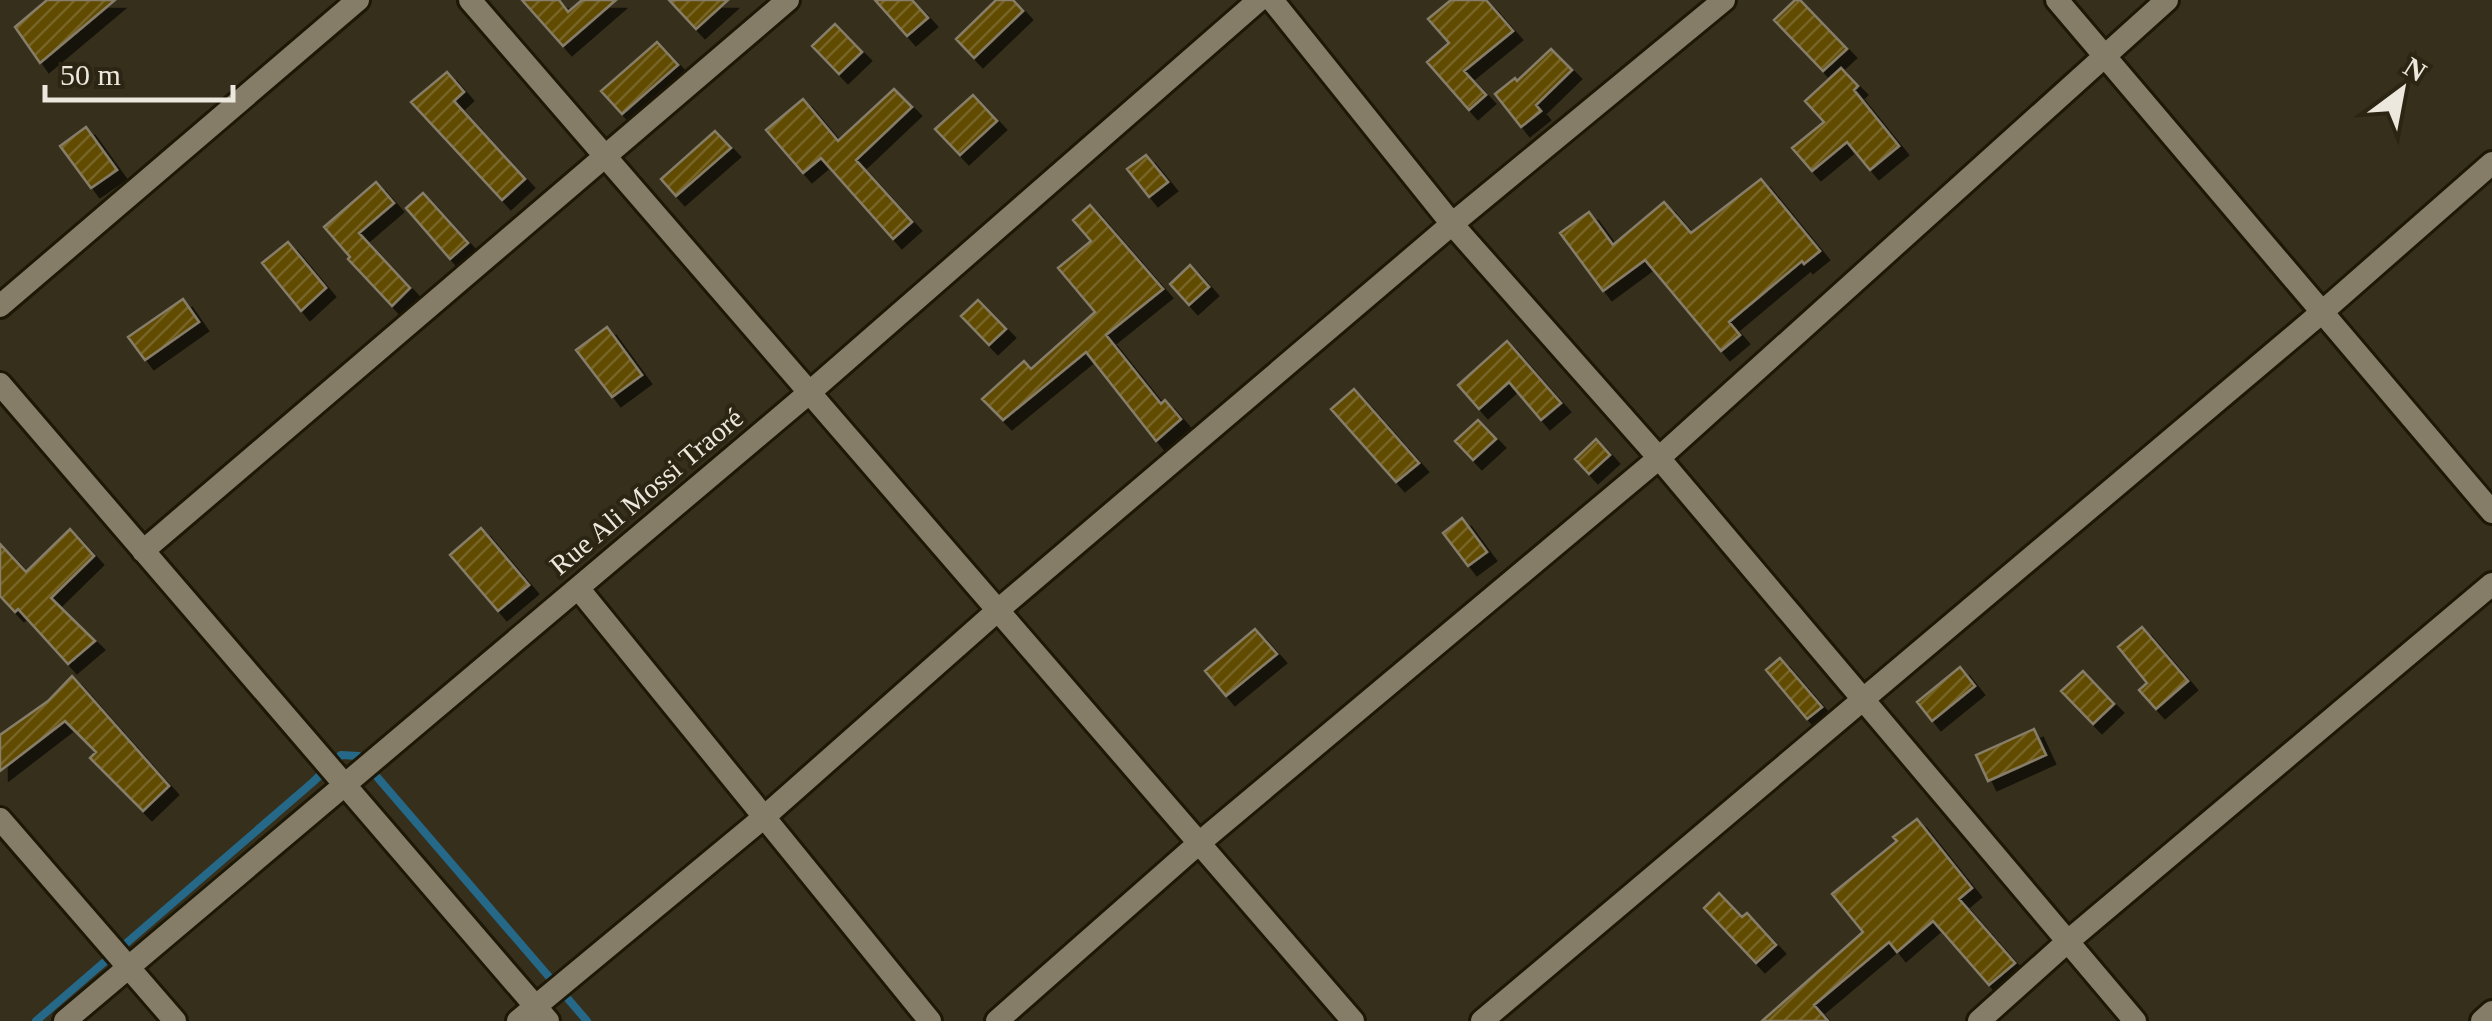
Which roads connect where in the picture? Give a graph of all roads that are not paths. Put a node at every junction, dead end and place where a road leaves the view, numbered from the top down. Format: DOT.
graph roads {
  1 [pos="358,0"];
  2 [pos="470,0"];
  3 [pos="788,0"];
  4 [pos="1260,0"];
  5 [pos="1272,0"];
  6 [pos="1724,0"];
  7 [pos="2057,0"];
  8 [pos="2168,0"];
  9 [pos="2104,55"];
  10 [pos="606,158"];
  11 [pos="2492,163"];
  12 [pos="1452,224"];
  13 [pos="0,306"];
  14 [pos="2322,312"];
  15 [pos="0,384"];
  16 [pos="810,392"];
  17 [pos="1659,458"];
  18 [pos="2492,512"];
  19 [pos="144,551"];
  20 [pos="2492,584"];
  21 [pos="578,588"];
  22 [pos="997,610"];
  23 [pos="1861,699"];
  24 [pos="344,784"];
  25 [pos="763,818"];
  26 [pos="0,819"];
  27 [pos="1198,844"];
  28 [pos="2067,942"];
  29 [pos="129,967"];
  30 [pos="2492,1012"];
  31 [pos="534,1016"];
  32 [pos="65,1021"];
  33 [pos="175,1021"];
  34 [pos="930,1021"];
  35 [pos="997,1021"];
  36 [pos="1353,1021"];
  37 [pos="1482,1021"];
  38 [pos="1979,1021"];
  39 [pos="2135,1021"];
  40 [pos="2482,1021"];
  1 -- 13 [label="street"];
  2 -- 10 [label="street"];
  3 -- 10 [label="street"];
  4 -- 16 [label="street, Rue Ali Mossi Traoré"];
  5 -- 12 [label="street"];
  6 -- 12 [label="street"];
  7 -- 9 [label="street"];
  8 -- 9 [label="street"];
  9 -- 14 [label="street"];
  9 -- 17 [label="street"];
  10 -- 16 [label="street"];
  10 -- 19 [label="street"];
  11 -- 14 [label="street"];
  12 -- 17 [label="street"];
  12 -- 22 [label="street"];
  14 -- 18 [label="street"];
  14 -- 23 [label="street"];
  15 -- 19 [label="street"];
  16 -- 21 [label="street, Rue Ali Mossi Traoré"];
  16 -- 22 [label="street"];
  17 -- 23 [label="street"];
  17 -- 27 [label="street"];
  19 -- 24 [label="street"];
  20 -- 28 [label="street"];
  21 -- 24 [label="street, Rue Ali Mossi Traoré"];
  21 -- 25 [label="street"];
  22 -- 25 [label="street"];
  22 -- 27 [label="street"];
  23 -- 28 [label="street"];
  23 -- 37 [label="street"];
  24 -- 29 [label="street, Rue Ali Mossi Traoré"];
  24 -- 31 [label="street"];
  25 -- 31 [label="street"];
  25 -- 34 [label="street"];
  26 -- 29 [label="street"];
  27 -- 35 [label="street"];
  27 -- 36 [label="street"];
  28 -- 38 [label="street"];
  28 -- 39 [label="street"];
  29 -- 32 [label="street, Rue Ali Mossi Traoré"];
  29 -- 33 [label="street"];
  30 -- 40 [label="street"];
}
